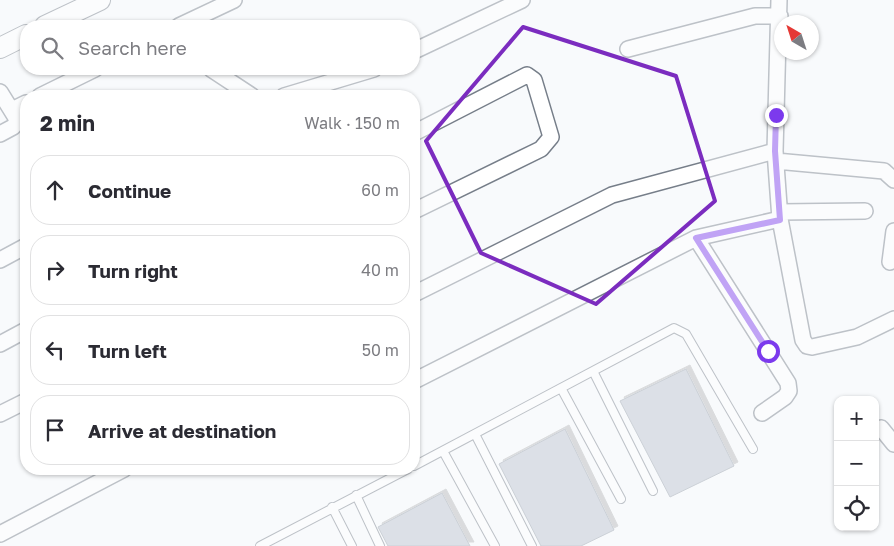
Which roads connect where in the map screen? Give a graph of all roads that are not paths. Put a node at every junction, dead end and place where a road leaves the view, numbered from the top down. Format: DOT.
graph roads {
  1 [pos="100,0"];
  2 [pos="234,0"];
  3 [pos="522,0"];
  4 [pos="779,0"];
  5 [pos="780,15"];
  6 [pos="774,16"];
  7 [pos="58,20"];
  8 [pos="192,20"];
  9 [pos="20,38"];
  10 [pos="0,48"];
  11 [pos="420,48"];
  12 [pos="628,49"];
  13 [pos="778,60"];
  14 [pos="83,75"];
  15 [pos="220,75"];
  16 [pos="354,75"];
  17 [pos="52,90"];
  18 [pos="243,90"];
  19 [pos="304,90"];
  20 [pos="0,92"];
  21 [pos="20,106"];
  22 [pos="12,110"];
  23 [pos="420,130"];
  24 [pos="0,134"];
  25 [pos="775,156"];
  26 [pos="894,180"];
  27 [pos="420,208"];
  28 [pos="865,211"];
  29 [pos="780,216"];
  30 [pos="894,231"];
  31 [pos="696,238"];
  32 [pos="20,249"];
  33 [pos="0,260"];
  34 [pos="890,262"];
  35 [pos="420,291"];
  36 [pos="894,320"];
  37 [pos="20,333"];
  38 [pos="0,344"];
  39 [pos="593,371"];
  40 [pos="420,378"];
  41 [pos="561,388"];
  42 [pos="20,404"];
  43 [pos="762,413"];
  44 [pos="0,414"];
  45 [pos="881,428"];
  46 [pos="475,434"];
  47 [pos="894,444"];
  48 [pos="753,449"];
  49 [pos="443,451"];
  50 [pos="420,463"];
  51 [pos="113,475"];
  52 [pos="396,475"];
  53 [pos="653,491"];
  54 [pos="356,495"];
  55 [pos="621,499"];
  56 [pos="332,508"];
  57 [pos="0,534"];
  58 [pos="260,546"];
  59 [pos="352,546"];
  60 [pos="380,546"];
  61 [pos="494,546"];
  62 [pos="532,546"];
  1 -- 7 [label="street"];
  2 -- 8 [label="street"];
  3 -- 11 [label="street"];
  4 -- 5 [label="street"];
  6 -- 12 [label="street"];
  9 -- 10 [label="street"];
  13 -- 25 [label="street"];
  14 -- 17 [label="street"];
  15 -- 18 [label="street"];
  16 -- 19 [label="street"];
  20 -- 22 [label="street"];
  21 -- 22 [label="street"];
  22 -- 24 [label="street"];
  23 -- 27 [label="street"];
  25 -- 26 [label="street"];
  25 -- 29 [label="street"];
  25 -- 35 [label="street"];
  28 -- 29 [label="street"];
  29 -- 31 [label="street"];
  29 -- 36 [label="street"];
  30 -- 34 [label="street"];
  31 -- 40 [label="street"];
  31 -- 43 [label="street"];
  32 -- 33 [label="street"];
  37 -- 38 [label="street"];
  39 -- 41 [label="lane"];
  39 -- 48 [label="lane"];
  39 -- 53 [label="lane"];
  41 -- 46 [label="lane"];
  41 -- 55 [label="lane"];
  42 -- 44 [label="street"];
  45 -- 47 [label="street"];
  46 -- 49 [label="lane"];
  46 -- 62 [label="lane"];
  49 -- 50 [label="lane"];
  49 -- 61 [label="lane"];
  51 -- 57 [label="street"];
  52 -- 54 [label="lane"];
  54 -- 56 [label="lane"];
  54 -- 60 [label="lane"];
  56 -- 58 [label="lane"];
  56 -- 59 [label="lane"];
}
